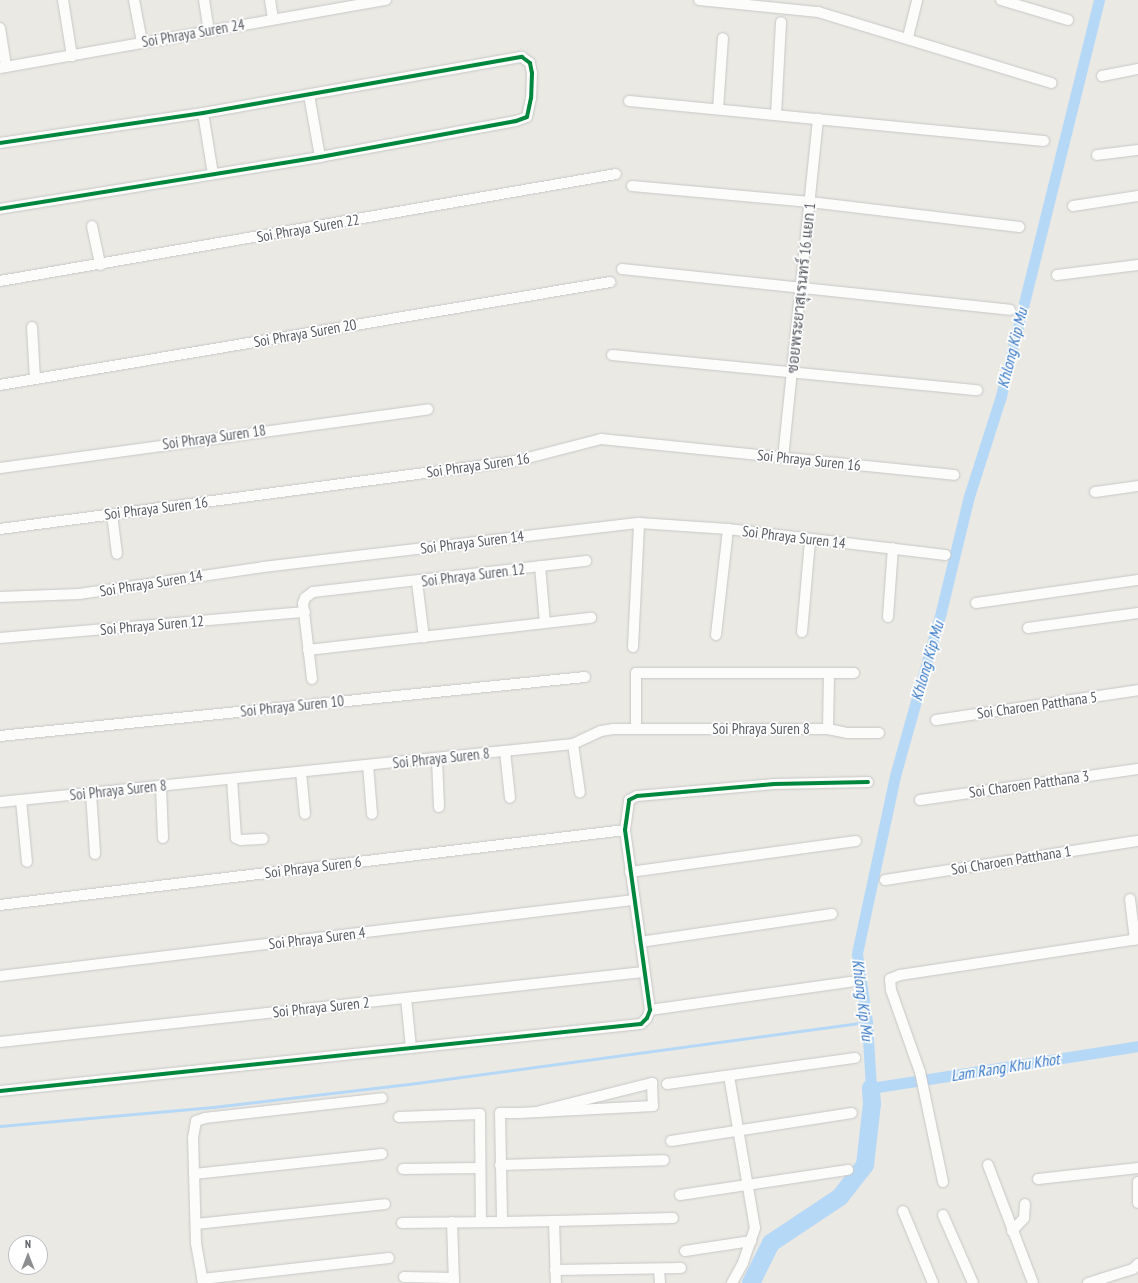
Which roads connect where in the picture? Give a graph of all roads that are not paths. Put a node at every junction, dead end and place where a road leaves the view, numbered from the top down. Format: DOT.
graph roads {
  1 [pos="63,0"];
  2 [pos="134,0"];
  3 [pos="204,0"];
  4 [pos="270,0"];
  5 [pos="386,0"];
  6 [pos="699,0"];
  7 [pos="917,0"];
  8 [pos="1001,0"];
  9 [pos="739,3"];
  10 [pos="334,4"];
  11 [pos="273,19"];
  12 [pos="1068,20"];
  13 [pos="781,22"];
  14 [pos="0,28"];
  15 [pos="209,31"];
  16 [pos="908,37"];
  17 [pos="723,38"];
  18 [pos="142,42"];
  19 [pos="72,56"];
  20 [pos="3,67"];
  21 [pos="1138,69"];
  22 [pos="1102,76"];
  23 [pos="1051,83"];
  24 [pos="309,95"];
  25 [pos="629,100"];
  26 [pos="718,109"];
  27 [pos="203,113"];
  28 [pos="776,115"];
  29 [pos="818,119"];
  30 [pos="1044,141"];
  31 [pos="0,143"];
  32 [pos="1138,150"];
  33 [pos="1097,155"];
  34 [pos="320,157"];
  35 [pos="213,174"];
  36 [pos="616,174"];
  37 [pos="632,186"];
  38 [pos="1138,196"];
  39 [pos="810,202"];
  40 [pos="1073,206"];
  41 [pos="0,209"];
  42 [pos="92,226"];
  43 [pos="1020,227"];
  44 [pos="100,265"];
  45 [pos="1138,265"];
  46 [pos="622,269"];
  47 [pos="1057,276"];
  48 [pos="0,281"];
  49 [pos="610,282"];
  50 [pos="801,289"];
  51 [pos="1010,310"];
  52 [pos="32,327"];
  53 [pos="612,355"];
  54 [pos="792,372"];
  55 [pos="35,379"];
  56 [pos="0,385"];
  57 [pos="977,390"];
  58 [pos="428,409"];
  59 [pos="783,458"];
  60 [pos="0,468"];
  61 [pos="954,475"];
  62 [pos="1138,486"];
  63 [pos="1094,492"];
  64 [pos="112,514"];
  65 [pos="639,523"];
  66 [pos="0,529"];
  67 [pos="728,529"];
  68 [pos="810,541"];
  69 [pos="893,548"];
  70 [pos="117,554"];
  71 [pos="945,555"];
  72 [pos="586,561"];
  73 [pos="540,566"];
  74 [pos="1138,580"];
  75 [pos="417,582"];
  76 [pos="0,597"];
  77 [pos="976,603"];
  78 [pos="305,612"];
  79 [pos="1138,613"];
  80 [pos="888,617"];
  81 [pos="591,618"];
  82 [pos="545,623"];
  83 [pos="1028,628"];
  84 [pos="802,632"];
  85 [pos="716,635"];
  86 [pos="0,638"];
  87 [pos="424,638"];
  88 [pos="633,647"];
  89 [pos="308,650"];
  90 [pos="829,673"];
  91 [pos="854,673"];
  92 [pos="585,677"];
  93 [pos="312,679"];
  94 [pos="1138,690"];
  95 [pos="936,720"];
  96 [pos="636,729"];
  97 [pos="828,729"];
  98 [pos="879,733"];
  99 [pos="0,736"];
  100 [pos="573,744"];
  101 [pos="505,751"];
  102 [pos="437,758"];
  103 [pos="368,765"];
  104 [pos="1138,769"];
  105 [pos="301,772"];
  106 [pos="232,778"];
  107 [pos="868,782"];
  108 [pos="161,786"];
  109 [pos="91,793"];
  110 [pos="580,793"];
  111 [pos="510,798"];
  112 [pos="22,800"];
  113 [pos="920,800"];
  114 [pos="0,802"];
  115 [pos="439,807"];
  116 [pos="305,814"];
  117 [pos="372,814"];
  118 [pos="625,830"];
  119 [pos="163,838"];
  120 [pos="263,839"];
  121 [pos="856,841"];
  122 [pos="1138,841"];
  123 [pos="95,854"];
  124 [pos="27,862"];
  125 [pos="630,872"];
  126 [pos="885,880"];
  127 [pos="1130,899"];
  128 [pos="634,900"];
  129 [pos="0,905"];
  130 [pos="832,914"];
  131 [pos="1137,940"];
  132 [pos="640,942"];
  133 [pos="643,972"];
  134 [pos="0,976"];
  135 [pos="850,982"];
  136 [pos="406,998"];
  137 [pos="650,1010"];
  138 [pos="0,1042"];
  139 [pos="411,1048"];
  140 [pos="855,1058"];
  141 [pos="729,1076"];
  142 [pos="667,1084"];
  143 [pos="0,1091"];
  144 [pos="382,1098"];
  145 [pos="536,1112"];
  146 [pos="852,1113"];
  147 [pos="399,1117"];
  148 [pos="738,1130"];
  149 [pos="671,1140"];
  150 [pos="382,1154"];
  151 [pos="664,1160"];
  152 [pos="500,1165"];
  153 [pos="988,1165"];
  154 [pos="480,1168"];
  155 [pos="1138,1168"];
  156 [pos="403,1169"];
  157 [pos="848,1170"];
  158 [pos="194,1174"];
  159 [pos="1038,1179"];
  160 [pos="943,1182"];
  161 [pos="1138,1182"];
  162 [pos="748,1186"];
  163 [pos="680,1195"];
  164 [pos="1138,1203"];
  165 [pos="386,1204"];
  166 [pos="1025,1204"];
  167 [pos="903,1211"];
  168 [pos="943,1215"];
  169 [pos="673,1218"];
  170 [pos="554,1220"];
  171 [pos="452,1222"];
  172 [pos="481,1222"];
  173 [pos="502,1222"];
  174 [pos="402,1223"];
  175 [pos="196,1224"];
  176 [pos="1012,1231"];
  177 [pos="751,1242"];
  178 [pos="685,1251"];
  179 [pos="389,1258"];
  180 [pos="1138,1264"];
  181 [pos="681,1268"];
  182 [pos="659,1269"];
  183 [pos="555,1270"];
  184 [pos="404,1278"];
  185 [pos="454,1280"];
  186 [pos="202,1281"];
  187 [pos="556,1283"];
  188 [pos="660,1283"];
  189 [pos="732,1283"];
  190 [pos="933,1283"];
  191 [pos="973,1283"];
  192 [pos="1033,1283"];
  193 [pos="1088,1283"];
  1 -- 19 [label="street"];
  2 -- 18 [label="street"];
  3 -- 15 [label="street"];
  4 -- 11 [label="street"];
  5 -- 10 [label="street, Soi Phraya Suren 24"];
  6 -- 9 [label="street"];
  7 -- 16 [label="street"];
  8 -- 12 [label="street"];
  9 -- 16 [label="street"];
  10 -- 11 [label="street, Soi Phraya Suren 24"];
  11 -- 15 [label="street, Soi Phraya Suren 24"];
  13 -- 28 [label="street"];
  14 -- 20 [label="street"];
  15 -- 18 [label="street, Soi Phraya Suren 24"];
  16 -- 23 [label="street"];
  17 -- 26 [label="street"];
  18 -- 19 [label="street, Soi Phraya Suren 24"];
  19 -- 20 [label="street, Soi Phraya Suren 24"];
  21 -- 22 [label="street"];
  24 -- 27 [label="street"];
  24 -- 34 [label="street"];
  24 -- 34 [label="street"];
  25 -- 26 [label="street"];
  26 -- 28 [label="street"];
  27 -- 31 [label="street"];
  27 -- 35 [label="street"];
  28 -- 29 [label="street"];
  29 -- 30 [label="street"];
  29 -- 39 [label="street, ซอยพระยาสุเรนทร์ 16 แยก 1"];
  32 -- 33 [label="street"];
  34 -- 35 [label="street"];
  35 -- 41 [label="street"];
  36 -- 44 [label="street, Soi Phraya Suren 22"];
  37 -- 39 [label="street"];
  38 -- 40 [label="street"];
  39 -- 43 [label="street"];
  39 -- 50 [label="street, ซอยพระยาสุเรนทร์ 16 แยก 1"];
  42 -- 44 [label="street"];
  44 -- 48 [label="street, Soi Phraya Suren 22"];
  45 -- 47 [label="street"];
  46 -- 50 [label="street"];
  49 -- 55 [label="street, Soi Phraya Suren 20"];
  50 -- 51 [label="street"];
  50 -- 54 [label="street, ซอยพระยาสุเรนทร์ 16 แยก 1"];
  52 -- 55 [label="street"];
  53 -- 54 [label="street"];
  54 -- 57 [label="street"];
  54 -- 59 [label="street, ซอยพระยาสุเรนทร์ 16 แยก 1"];
  55 -- 56 [label="street, Soi Phraya Suren 20"];
  58 -- 60 [label="street, Soi Phraya Suren 18"];
  59 -- 61 [label="street, Soi Phraya Suren 16"];
  59 -- 64 [label="street, Soi Phraya Suren 16"];
  62 -- 63 [label="street"];
  64 -- 66 [label="street, Soi Phraya Suren 16"];
  64 -- 70 [label="street"];
  65 -- 67 [label="street, Soi Phraya Suren 14"];
  65 -- 76 [label="street, Soi Phraya Suren 14"];
  65 -- 88 [label="street"];
  67 -- 68 [label="street, Soi Phraya Suren 14"];
  67 -- 85 [label="street"];
  68 -- 69 [label="street, Soi Phraya Suren 14"];
  68 -- 84 [label="street"];
  69 -- 71 [label="street, Soi Phraya Suren 14"];
  69 -- 80 [label="street"];
  72 -- 73 [label="street, Soi Phraya Suren 12"];
  73 -- 75 [label="street, Soi Phraya Suren 12"];
  73 -- 82 [label="street"];
  74 -- 77 [label="street"];
  75 -- 78 [label="street, Soi Phraya Suren 12"];
  75 -- 87 [label="street"];
  78 -- 86 [label="street, Soi Phraya Suren 12"];
  78 -- 89 [label="street, Soi Phraya Suren 12"];
  79 -- 83 [label="street"];
  81 -- 82 [label="street"];
  82 -- 87 [label="street"];
  87 -- 89 [label="street"];
  89 -- 93 [label="street, Soi Phraya Suren 12"];
  90 -- 91 [label="street"];
  90 -- 96 [label="street"];
  90 -- 97 [label="street"];
  92 -- 99 [label="street, Soi Phraya Suren 10"];
  94 -- 95 [label="street, Soi Charoen Patthana 5"];
  96 -- 97 [label="street, Soi Phraya Suren 8"];
  96 -- 100 [label="street, Soi Phraya Suren 8"];
  97 -- 98 [label="street, Soi Phraya Suren 8"];
  100 -- 101 [label="street, Soi Phraya Suren 8"];
  100 -- 110 [label="street"];
  101 -- 102 [label="street, Soi Phraya Suren 8"];
  101 -- 111 [label="street"];
  102 -- 103 [label="street, Soi Phraya Suren 8"];
  102 -- 115 [label="street"];
  103 -- 105 [label="street, Soi Phraya Suren 8"];
  103 -- 117 [label="street"];
  104 -- 113 [label="street, Soi Charoen Patthana 3"];
  105 -- 106 [label="street, Soi Phraya Suren 8"];
  105 -- 116 [label="street"];
  106 -- 108 [label="street, Soi Phraya Suren 8"];
  106 -- 120 [label="street"];
  107 -- 118 [label="street"];
  108 -- 109 [label="street, Soi Phraya Suren 8"];
  108 -- 119 [label="street"];
  109 -- 112 [label="street, Soi Phraya Suren 8"];
  109 -- 123 [label="street"];
  112 -- 114 [label="street, Soi Phraya Suren 8"];
  112 -- 124 [label="street"];
  118 -- 125 [label="street"];
  118 -- 129 [label="street, Soi Phraya Suren 6"];
  121 -- 125 [label="street"];
  122 -- 126 [label="street, Soi Charoen Patthana 1"];
  125 -- 128 [label="street"];
  127 -- 131 [label="street"];
  128 -- 132 [label="street"];
  128 -- 134 [label="street, Soi Phraya Suren 4"];
  130 -- 132 [label="street"];
  131 -- 160 [label="street"];
  132 -- 133 [label="street"];
  133 -- 136 [label="street, Soi Phraya Suren 2"];
  133 -- 137 [label="street"];
  135 -- 137 [label="street"];
  136 -- 138 [label="street, Soi Phraya Suren 2"];
  136 -- 139 [label="street"];
  137 -- 139 [label="street"];
  139 -- 143 [label="street"];
  140 -- 141 [label="street"];
  141 -- 142 [label="street"];
  141 -- 148 [label="street"];
  144 -- 158 [label="street"];
  145 -- 145 [label="street"];
  145 -- 152 [label="street"];
  146 -- 148 [label="street"];
  147 -- 154 [label="street"];
  148 -- 149 [label="street"];
  148 -- 162 [label="street"];
  150 -- 158 [label="street"];
  151 -- 152 [label="street"];
  152 -- 173 [label="street"];
  153 -- 176 [label="street"];
  154 -- 156 [label="street"];
  154 -- 172 [label="street"];
  155 -- 159 [label="street"];
  157 -- 162 [label="street"];
  158 -- 175 [label="street"];
  161 -- 164 [label="street"];
  162 -- 163 [label="street"];
  162 -- 177 [label="street"];
  165 -- 175 [label="street"];
  166 -- 176 [label="street"];
  167 -- 190 [label="street"];
  168 -- 191 [label="street"];
  169 -- 170 [label="street"];
  170 -- 173 [label="street"];
  170 -- 183 [label="street"];
  171 -- 172 [label="street"];
  171 -- 174 [label="street"];
  171 -- 185 [label="street"];
  172 -- 173 [label="street"];
  175 -- 186 [label="street"];
  176 -- 192 [label="street"];
  177 -- 178 [label="street"];
  177 -- 189 [label="street"];
  179 -- 186 [label="street"];
  180 -- 193 [label="street"];
  181 -- 182 [label="street"];
  182 -- 183 [label="street"];
  182 -- 188 [label="street"];
  183 -- 187 [label="street"];
  184 -- 185 [label="street"];
}
